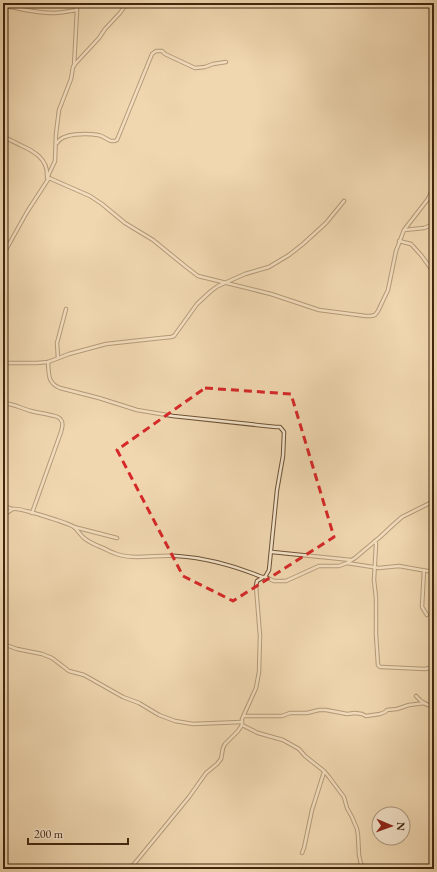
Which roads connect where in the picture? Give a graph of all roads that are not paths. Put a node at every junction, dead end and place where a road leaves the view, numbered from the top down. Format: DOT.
graph roads {
  1 [pos="74,3"];
  2 [pos="127,3"];
  3 [pos="3,4"];
  4 [pos="77,10"];
  5 [pos="226,62"];
  6 [pos="74,67"];
  7 [pos="3,136"];
  8 [pos="56,143"];
  9 [pos="48,178"];
  10 [pos="434,186"];
  11 [pos="344,201"];
  12 [pos="434,224"];
  13 [pos="404,230"];
  14 [pos="399,241"];
  15 [pos="3,255"];
  16 [pos="434,279"];
  17 [pos="225,283"];
  18 [pos="66,309"];
  19 [pos="58,358"];
  20 [pos="48,362"];
  21 [pos="3,363"];
  22 [pos="3,403"];
  23 [pos="434,501"];
  24 [pos="3,506"];
  25 [pos="12,509"];
  26 [pos="32,513"];
  27 [pos="3,516"];
  28 [pos="74,527"];
  29 [pos="117,538"];
  30 [pos="375,541"];
  31 [pos="272,552"];
  32 [pos="351,560"];
  33 [pos="347,563"];
  34 [pos="375,567"];
  35 [pos="424,570"];
  36 [pos="434,571"];
  37 [pos="263,577"];
  38 [pos="427,615"];
  39 [pos="3,644"];
  40 [pos="434,668"];
  41 [pos="416,696"];
  42 [pos="425,703"];
  43 [pos="434,706"];
  44 [pos="244,716"];
  45 [pos="242,723"];
  46 [pos="324,771"];
  47 [pos="302,852"];
  48 [pos="130,869"];
  49 [pos="362,869"];
  1 -- 4 [label="street"];
  2 -- 6 [label="street"];
  3 -- 4 [label="street"];
  4 -- 6 [label="street"];
  5 -- 8 [label="street"];
  6 -- 8 [label="street"];
  7 -- 9 [label="street"];
  8 -- 9 [label="street"];
  9 -- 15 [label="street"];
  9 -- 17 [label="street"];
  10 -- 13 [label="street"];
  11 -- 17 [label="street"];
  12 -- 13 [label="street"];
  13 -- 14 [label="street"];
  14 -- 16 [label="street"];
  14 -- 17 [label="street"];
  17 -- 19 [label="street"];
  18 -- 19 [label="street"];
  19 -- 20 [label="street"];
  20 -- 21 [label="street"];
  20 -- 31 [label="street"];
  22 -- 26 [label="street"];
  23 -- 30 [label="street"];
  24 -- 25 [label="street"];
  25 -- 26 [label="street"];
  25 -- 27 [label="street"];
  26 -- 28 [label="street"];
  28 -- 29 [label="street"];
  28 -- 37 [label="street"];
  30 -- 32 [label="street"];
  30 -- 34 [label="street"];
  31 -- 32 [label="street"];
  31 -- 37 [label="street"];
  32 -- 33 [label="street"];
  33 -- 34 [label="street"];
  33 -- 37 [label="street"];
  34 -- 35 [label="street"];
  34 -- 40 [label="street"];
  35 -- 36 [label="street"];
  35 -- 38 [label="street"];
  37 -- 44 [label="street"];
  39 -- 45 [label="street"];
  41 -- 42 [label="street"];
  42 -- 43 [label="street"];
  42 -- 44 [label="street"];
  44 -- 45 [label="street"];
  45 -- 46 [label="street"];
  45 -- 48 [label="street"];
  46 -- 47 [label="street"];
  46 -- 49 [label="street"];
}
